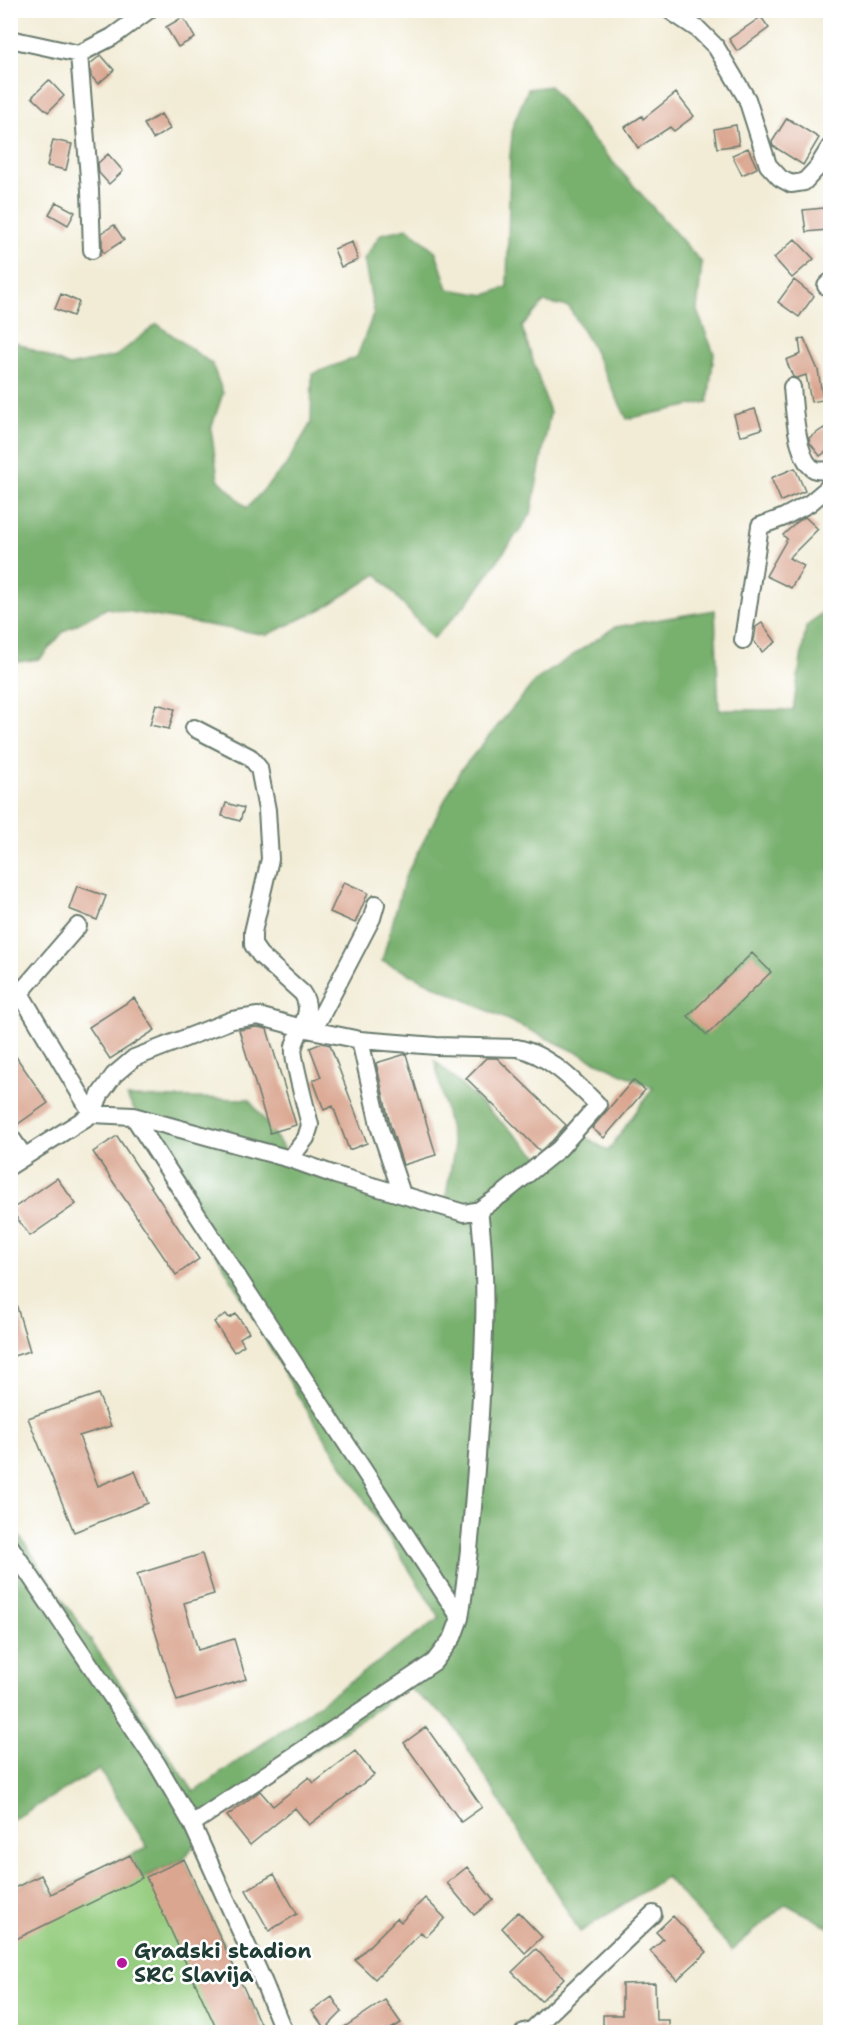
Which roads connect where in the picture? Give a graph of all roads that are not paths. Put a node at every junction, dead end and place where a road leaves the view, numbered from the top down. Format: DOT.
graph roads {
  1 [pos="149,10"];
  2 [pos="669,10"];
  3 [pos="10,39"];
  4 [pos="79,54"];
  5 [pos="831,147"];
  6 [pos="92,250"];
  7 [pos="792,387"];
  8 [pos="831,470"];
  9 [pos="831,486"];
  10 [pos="743,640"];
  11 [pos="194,728"];
  12 [pos="376,904"];
  13 [pos="78,926"];
  14 [pos="15,987"];
  15 [pos="302,1028"];
  16 [pos="360,1040"];
  17 [pos="92,1114"];
  18 [pos="133,1116"];
  19 [pos="10,1136"];
  20 [pos="290,1159"];
  21 [pos="17,1161"];
  22 [pos="402,1194"];
  23 [pos="479,1210"];
  24 [pos="10,1546"];
  25 [pos="460,1618"];
  26 [pos="192,1824"];
  27 [pos="653,1914"];
  28 [pos="284,2032"];
  29 [pos="524,2032"];
  1 -- 4 [label="street"];
  2 -- 5 [label="street"];
  3 -- 4 [label="street"];
  4 -- 6 [label="street"];
  7 -- 8 [label="street"];
  9 -- 10 [label="street"];
  11 -- 15 [label="street"];
  12 -- 15 [label="street"];
  13 -- 14 [label="street"];
  14 -- 17 [label="street"];
  15 -- 16 [label="street"];
  15 -- 17 [label="street"];
  15 -- 20 [label="street"];
  16 -- 22 [label="street"];
  16 -- 23 [label="street"];
  17 -- 18 [label="street"];
  17 -- 21 [label="street"];
  18 -- 20 [label="street"];
  18 -- 25 [label="street"];
  19 -- 21 [label="street"];
  20 -- 22 [label="street"];
  22 -- 23 [label="street"];
  23 -- 25 [label="street"];
  24 -- 26 [label="street"];
  25 -- 26 [label="street"];
  26 -- 28 [label="street"];
  27 -- 29 [label="street"];
}
